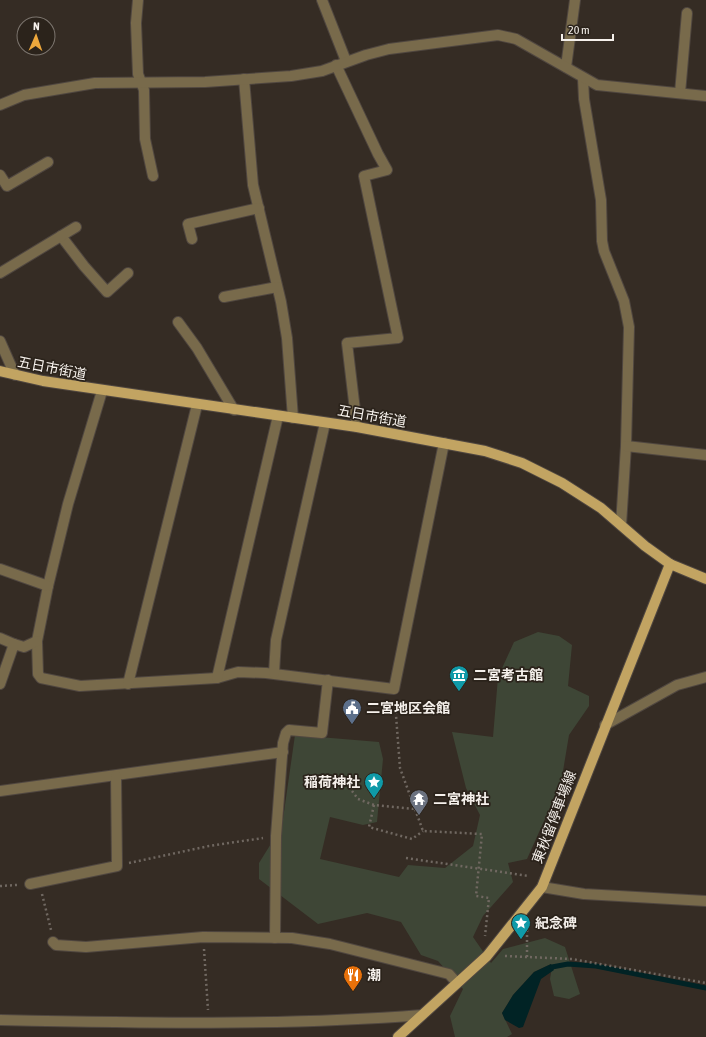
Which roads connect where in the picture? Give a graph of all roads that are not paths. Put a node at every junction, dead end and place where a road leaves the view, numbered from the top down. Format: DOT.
graph roads {
  1 [pos="138,0"];
  2 [pos="322,0"];
  3 [pos="575,0"];
  4 [pos="687,13"];
  5 [pos="346,61"];
  6 [pos="336,65"];
  7 [pos="566,67"];
  8 [pos="583,78"];
  9 [pos="244,79"];
  10 [pos="141,83"];
  11 [pos="680,93"];
  12 [pos="706,96"];
  13 [pos="0,106"];
  14 [pos="48,162"];
  15 [pos="0,175"];
  16 [pos="153,176"];
  17 [pos="258,208"];
  18 [pos="76,227"];
  19 [pos="61,236"];
  20 [pos="192,239"];
  21 [pos="0,273"];
  22 [pos="128,273"];
  23 [pos="277,287"];
  24 [pos="224,297"];
  25 [pos="178,322"];
  26 [pos="0,341"];
  27 [pos="0,371"];
  28 [pos="15,375"];
  29 [pos="102,391"];
  30 [pos="197,405"];
  31 [pos="234,410"];
  32 [pos="278,416"];
  33 [pos="293,418"];
  34 [pos="325,423"];
  35 [pos="357,427"];
  36 [pos="444,443"];
  37 [pos="626,446"];
  38 [pos="706,456"];
  39 [pos="621,525"];
  40 [pos="670,564"];
  41 [pos="0,569"];
  42 [pos="706,579"];
  43 [pos="48,586"];
  44 [pos="0,638"];
  45 [pos="37,641"];
  46 [pos="14,644"];
  47 [pos="274,673"];
  48 [pos="706,677"];
  49 [pos="217,678"];
  50 [pos="328,680"];
  51 [pos="0,684"];
  52 [pos="128,684"];
  53 [pos="605,725"];
  54 [pos="283,752"];
  55 [pos="116,776"];
  56 [pos="0,791"];
  57 [pos="35,883"];
  58 [pos="542,887"];
  59 [pos="706,900"];
  60 [pos="275,938"];
  61 [pos="53,942"];
  62 [pos="457,984"];
  63 [pos="422,1015"];
  64 [pos="0,1020"];
  65 [pos="398,1037"];
  1 -- 10 [label="street"];
  2 -- 5 [label="street"];
  3 -- 7 [label="street"];
  4 -- 11 [label="street"];
  5 -- 6 [label="street"];
  5 -- 7 [label="street"];
  6 -- 9 [label="street"];
  6 -- 35 [label="street"];
  7 -- 8 [label="street"];
  8 -- 11 [label="street"];
  8 -- 37 [label="street"];
  9 -- 10 [label="street"];
  9 -- 17 [label="street"];
  10 -- 13 [label="street"];
  10 -- 16 [label="street"];
  11 -- 12 [label="street"];
  14 -- 15 [label="street"];
  17 -- 20 [label="street"];
  17 -- 23 [label="street"];
  18 -- 19 [label="street"];
  19 -- 21 [label="street"];
  19 -- 22 [label="street"];
  23 -- 24 [label="street"];
  23 -- 33 [label="street"];
  25 -- 31 [label="street"];
  26 -- 28 [label="street"];
  27 -- 28 [label="main road, 五日市街道"];
  28 -- 29 [label="main road, 五日市街道"];
  29 -- 30 [label="main road, 五日市街道"];
  29 -- 43 [label="street"];
  30 -- 31 [label="main road, 五日市街道"];
  30 -- 52 [label="street"];
  31 -- 32 [label="main road, 五日市街道"];
  32 -- 33 [label="main road, 五日市街道"];
  32 -- 49 [label="street"];
  33 -- 34 [label="main road, 五日市街道"];
  34 -- 35 [label="main road, 五日市街道"];
  34 -- 47 [label="street"];
  35 -- 36 [label="main road, 五日市街道"];
  36 -- 39 [label="main road, 五日市街道"];
  36 -- 50 [label="street"];
  37 -- 38 [label="street"];
  37 -- 39 [label="street"];
  39 -- 40 [label="main road, 五日市街道"];
  40 -- 42 [label="main road, 五日市街道"];
  40 -- 53 [label="main road, 東秋留停車場線"];
  41 -- 43 [label="street"];
  43 -- 45 [label="street"];
  44 -- 46 [label="street"];
  45 -- 46 [label="street"];
  45 -- 52 [label="street"];
  46 -- 51 [label="street"];
  47 -- 49 [label="street"];
  47 -- 50 [label="street"];
  48 -- 53 [label="street"];
  49 -- 52 [label="street"];
  50 -- 54 [label="street"];
  53 -- 58 [label="main road, 東秋留停車場線"];
  54 -- 55 [label="street"];
  54 -- 60 [label="street"];
  55 -- 56 [label="street"];
  55 -- 57 [label="street"];
  58 -- 59 [label="street"];
  58 -- 62 [label="main road, 東秋留停車場線"];
  60 -- 61 [label="street"];
  60 -- 62 [label="street"];
  62 -- 63 [label="main road, 東秋留停車場線"];
  63 -- 64 [label="street"];
  63 -- 65 [label="main road, 東秋留停車場線"];
}
